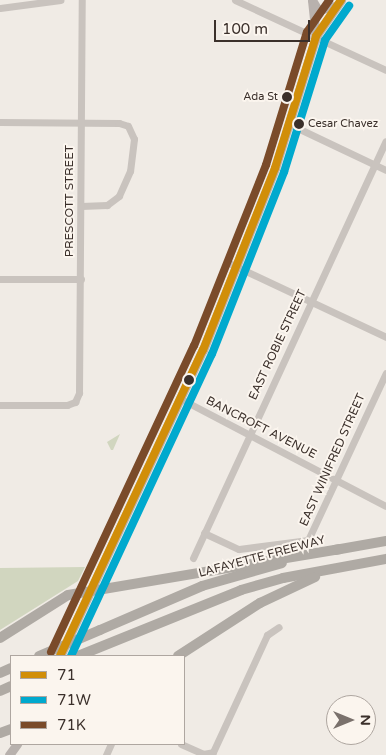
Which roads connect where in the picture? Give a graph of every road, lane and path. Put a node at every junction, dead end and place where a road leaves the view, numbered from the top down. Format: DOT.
graph roads {
  1 [pos="60,0"];
  2 [pos="82,0"];
  3 [pos="235,0"];
  4 [pos="312,0"];
  5 [pos="338,3"];
  6 [pos="0,8"];
  7 [pos="316,36"];
  8 [pos="386,70"];
  9 [pos="0,122"];
  10 [pos="82,123"];
  11 [pos="289,124"];
  12 [pos="386,141"];
  13 [pos="375,165"];
  14 [pos="386,170"];
  15 [pos="81,206"];
  16 [pos="234,265"];
  17 [pos="0,279"];
  18 [pos="81,279"];
  19 [pos="310,303"];
  20 [pos="386,337"];
  21 [pos="386,373"];
  22 [pos="179,398"];
  23 [pos="0,405"];
  24 [pos="249,435"];
  25 [pos="335,479"];
  26 [pos="386,506"];
  27 [pos="204,534"];
  28 [pos="386,541"];
  29 [pos="340,549"];
  30 [pos="192,558"];
  31 [pos="386,559"];
  32 [pos="90,591"];
  33 [pos="279,627"];
  34 [pos="0,638"];
  35 [pos="41,655"];
  36 [pos="60,655"];
  37 [pos="80,655"];
  38 [pos="180,655"];
  39 [pos="184,745"];
  40 [pos="209,754"];
  1 -- 6 [label="street"];
  2 -- 10 [label="street, PRESCOTT STREET"];
  3 -- 7 [label="street"];
  4 -- 5 [label="main road"];
  4 -- 7 [label="main road"];
  5 -- 7 [label="main road"];
  7 -- 8 [label="street"];
  7 -- 11 [label="main road"];
  9 -- 10 [label="street"];
  10 -- 15 [label="street, PRESCOTT STREET"];
  10 -- 15 [label="street"];
  11 -- 13 [label="street"];
  11 -- 16 [label="main road"];
  12 -- 13 [label="street, EAST ROBIE STREET"];
  13 -- 14 [label="street"];
  13 -- 19 [label="street, EAST ROBIE STREET"];
  15 -- 18 [label="street, PRESCOTT STREET"];
  16 -- 19 [label="street"];
  16 -- 22 [label="main road"];
  17 -- 18 [label="street"];
  18 -- 23 [label="street, PRESCOTT STREET"];
  19 -- 20 [label="street"];
  19 -- 24 [label="street, EAST ROBIE STREET"];
  21 -- 25 [label="street, EAST WINIFRED STREET"];
  22 -- 24 [label="street, BANCROFT AVENUE"];
  22 -- 32 [label="main road"];
  24 -- 25 [label="street, BANCROFT AVENUE"];
  24 -- 27 [label="street, EAST ROBIE STREET"];
  25 -- 26 [label="street, BANCROFT AVENUE"];
  25 -- 27 [label="street, EAST WINIFRED STREET"];
  27 -- 30 [label="street, EAST ROBIE STREET"];
  28 -- 29 [label="highway, LAFAYETTE FREEWAY"];
  29 -- 32 [label="highway"];
  29 -- 35 [label="highway, LAFAYETTE FREEWAY, bridge"];
  31 -- 37 [label="highway"];
  31 -- 38 [label="highway"];
  32 -- 34 [label="highway"];
  32 -- 36 [label="main road"];
  33 -- 40 [label="street"];
  39 -- 40 [label="street"];
}
